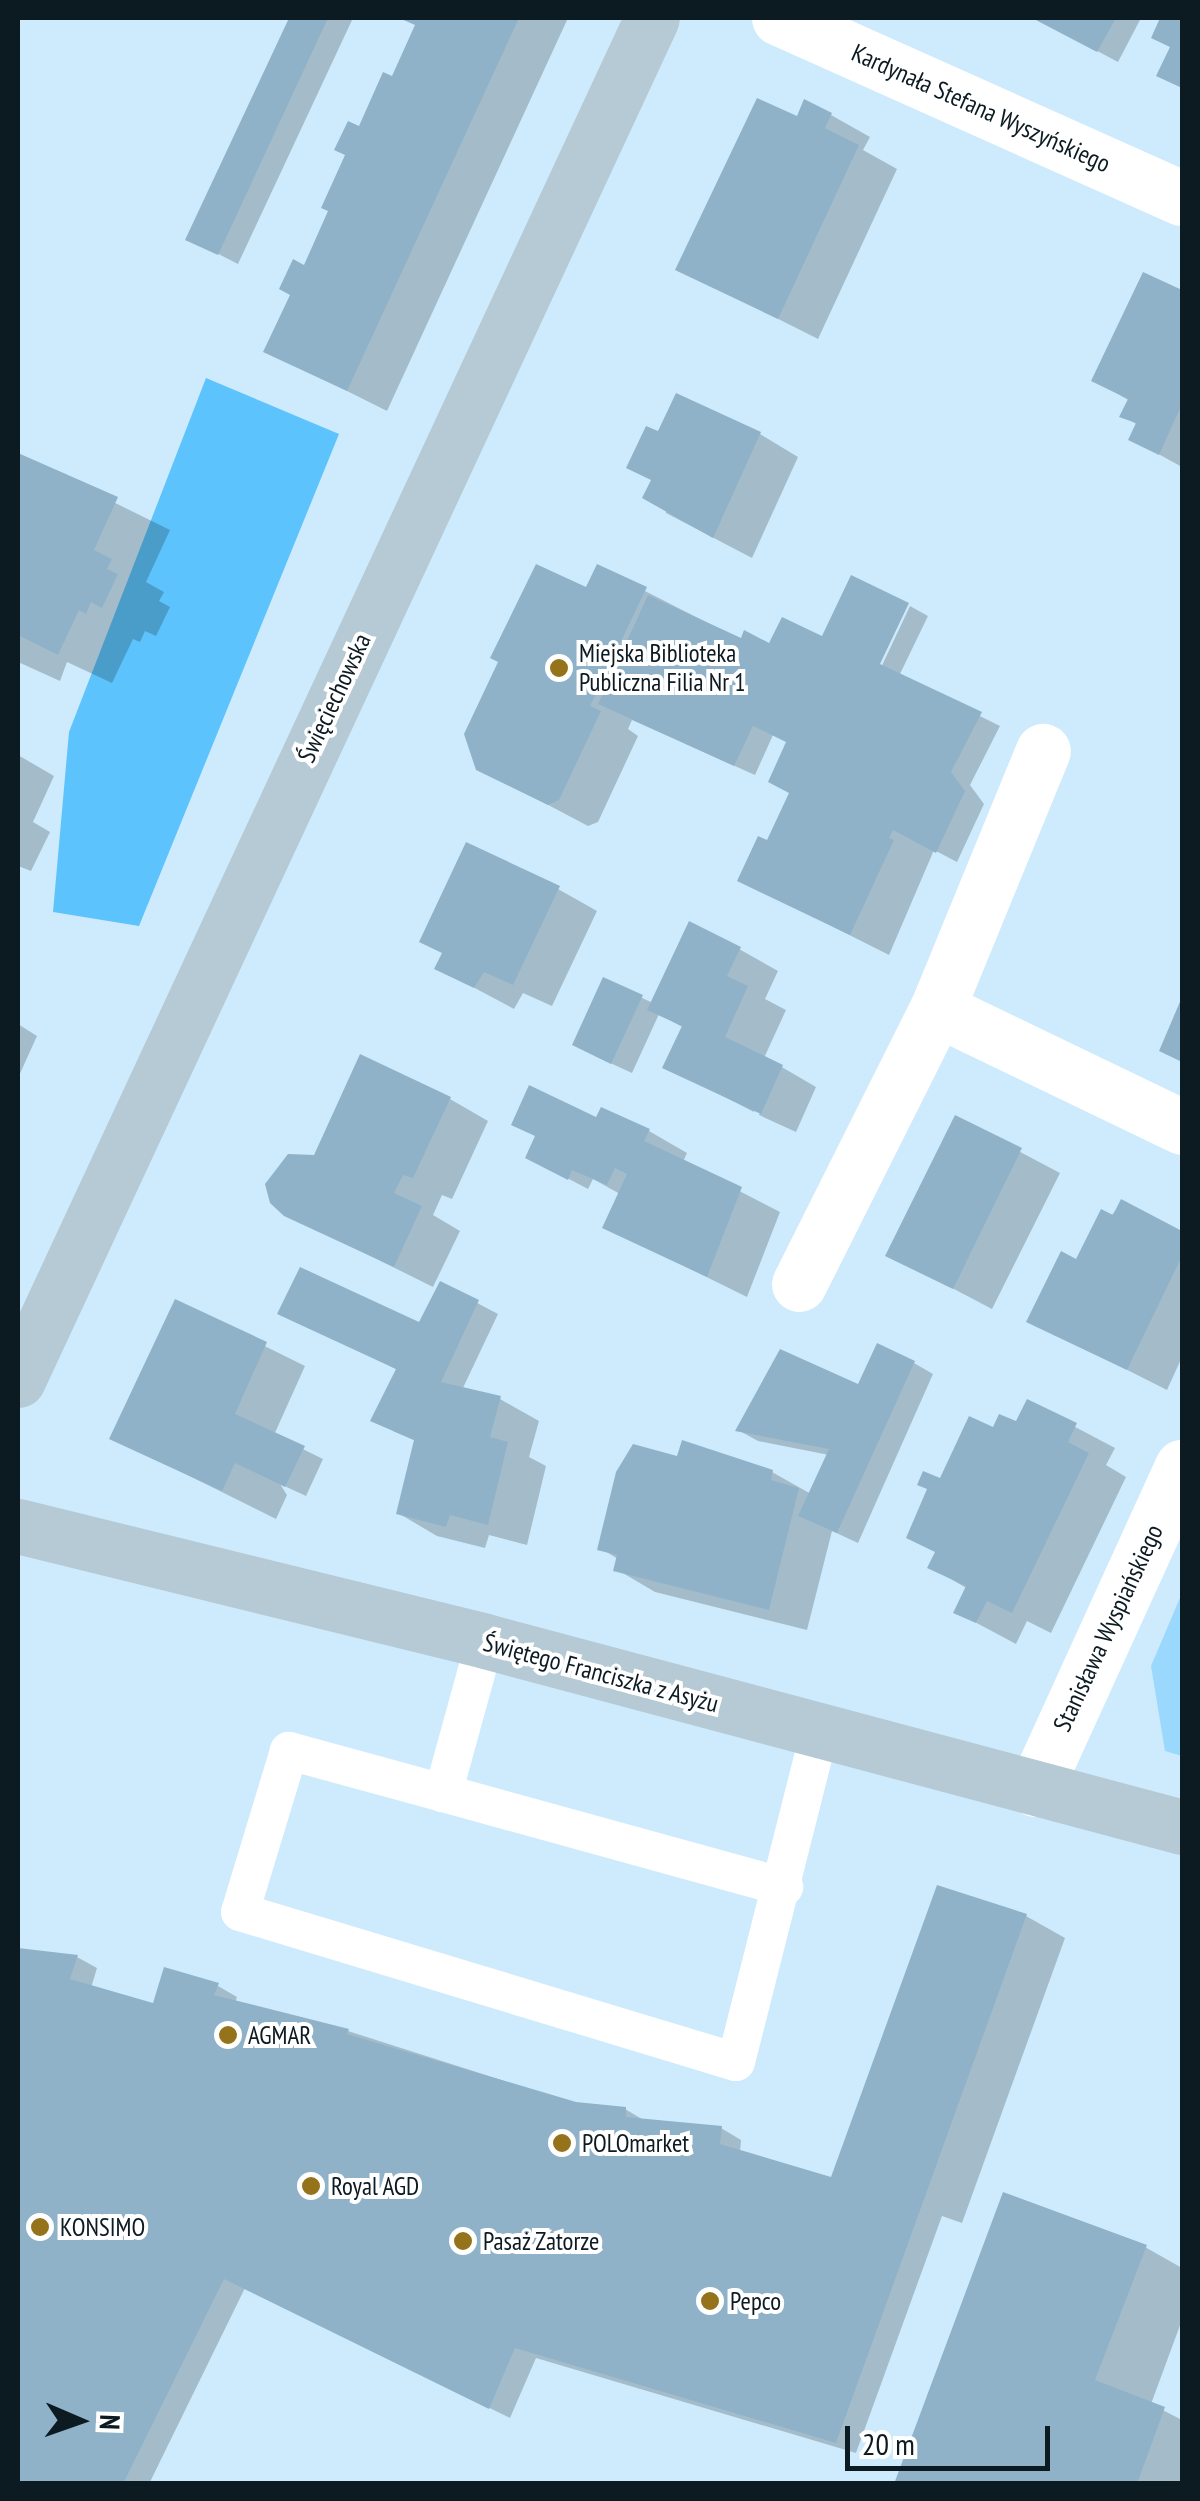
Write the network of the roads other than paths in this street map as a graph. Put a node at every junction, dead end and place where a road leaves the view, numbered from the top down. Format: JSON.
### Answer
{"nodes":[{"id":1,"x":652,"y":18,"type":"edge"},
{"id":2,"x":780,"y":18,"type":"edge"},
{"id":3,"x":1182,"y":198,"type":"edge"},
{"id":4,"x":1043,"y":751,"type":"dead end"},
{"id":5,"x":937,"y":1010,"type":"junction"},
{"id":6,"x":1182,"y":1127,"type":"edge"},
{"id":7,"x":799,"y":1284,"type":"dead end"},
{"id":8,"x":18,"y":1380,"type":"edge"},
{"id":9,"x":1182,"y":1467,"type":"edge"},
{"id":10,"x":18,"y":1526,"type":"edge"},
{"id":11,"x":486,"y":1642,"type":"junction"},
{"id":12,"x":819,"y":1733,"type":"junction"},
{"id":13,"x":1035,"y":1789,"type":"junction"},
{"id":14,"x":443,"y":1793,"type":"junction"},
{"id":15,"x":1182,"y":1827,"type":"edge"},
{"id":16,"x":784,"y":1887,"type":"junction"}],
"edges":[{"from":1,"to":8,"type":"street","name":"Święciechowska"},
{"from":2,"to":3,"type":"street","name":"Kardynała Stefana Wyszyńskiego"},
{"from":4,"to":5,"type":"street"},
{"from":5,"to":6,"type":"street"},
{"from":5,"to":7,"type":"street"},
{"from":9,"to":13,"type":"street","name":"Stanisława Wyspiańskiego"},
{"from":10,"to":11,"type":"street","name":"Świętego Franciszka z Asyżu"},
{"from":11,"to":12,"type":"street","name":"Świętego Franciszka z Asyżu"},
{"from":11,"to":14,"type":"lane"},
{"from":12,"to":13,"type":"street","name":"Świętego Franciszka z Asyżu"},
{"from":12,"to":16,"type":"lane"},
{"from":13,"to":15,"type":"street","name":"Świętego Franciszka z Asyżu"},
{"from":14,"to":16,"type":"lane"},
{"from":14,"to":16,"type":"lane"}]}
